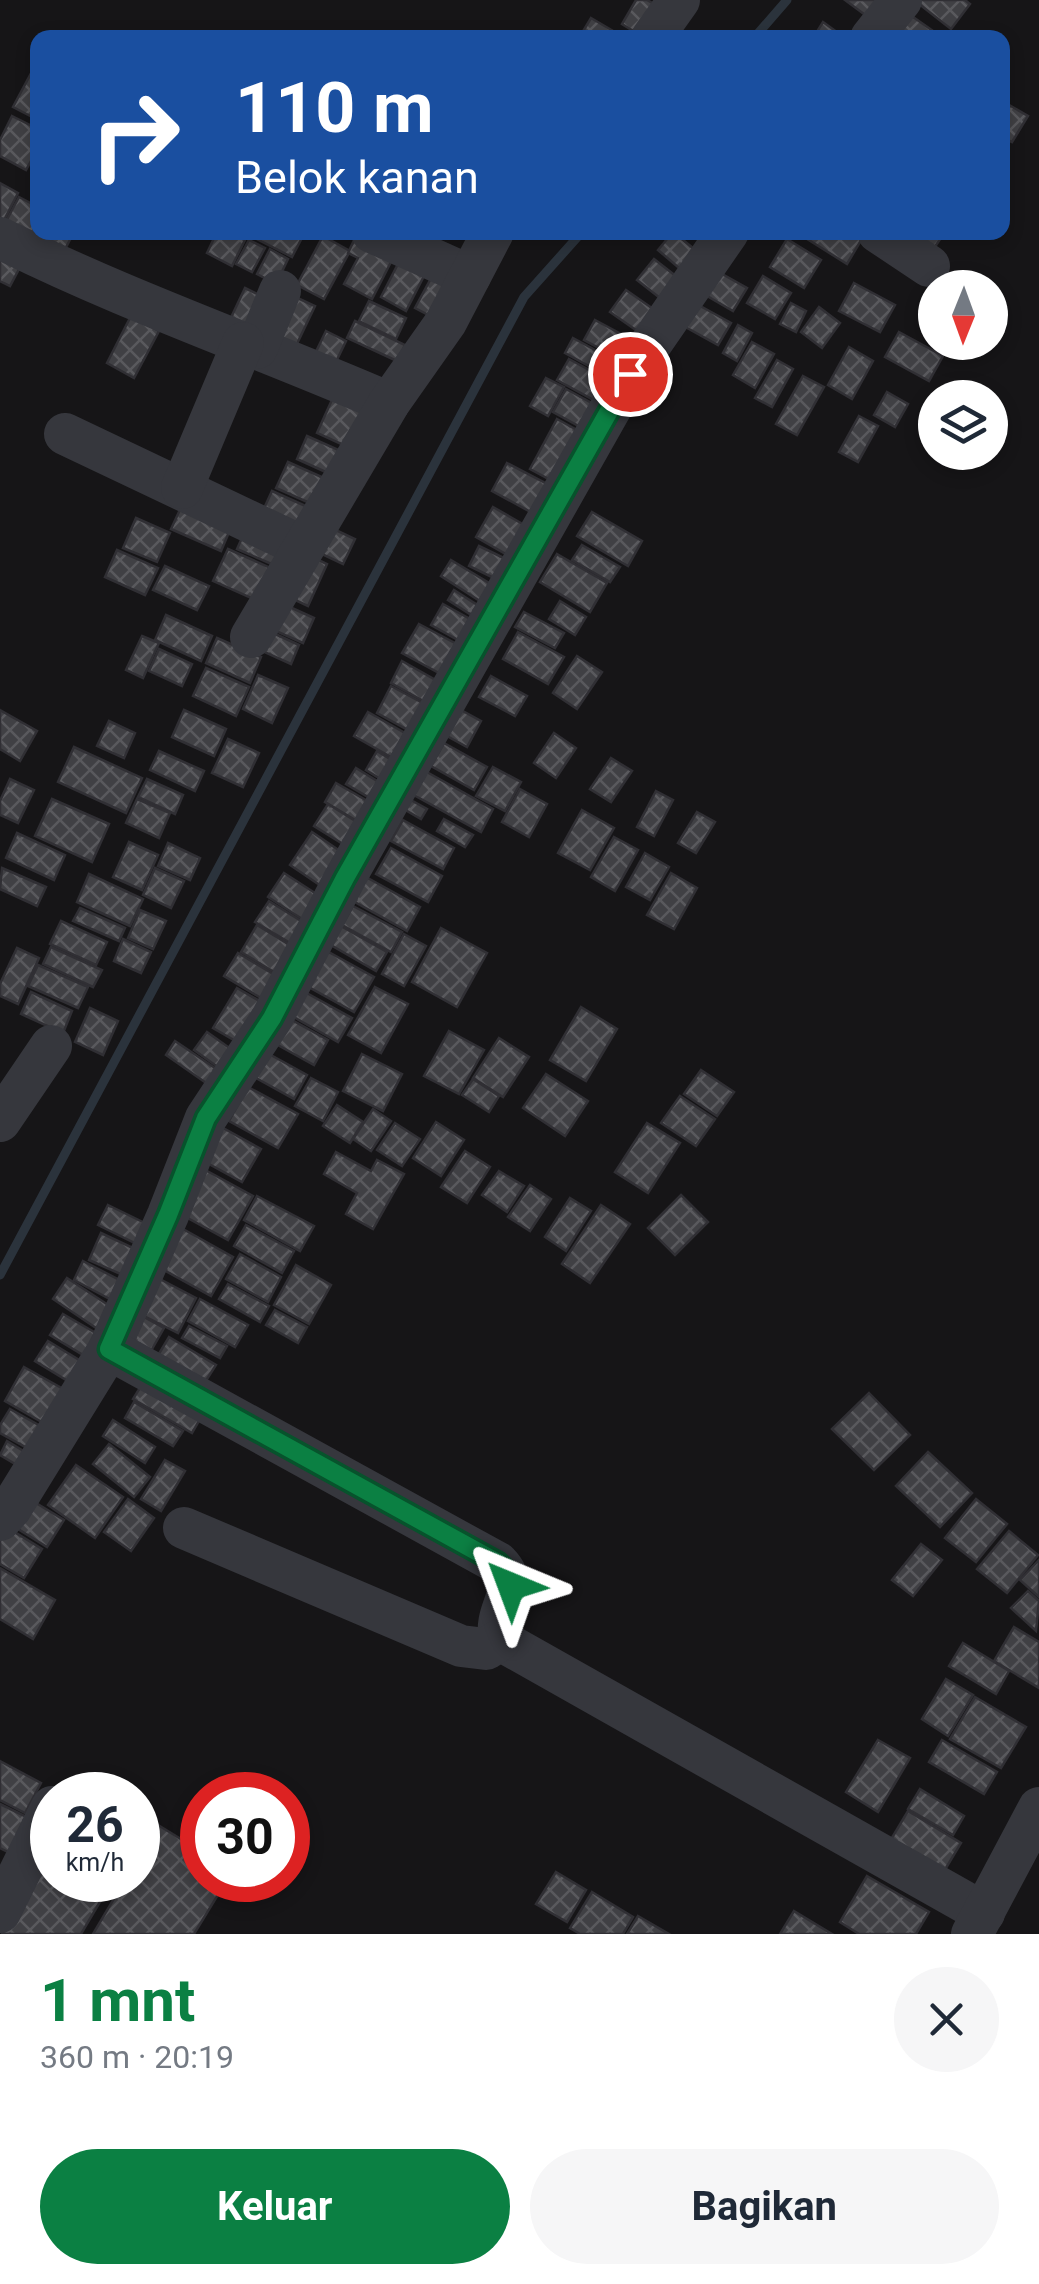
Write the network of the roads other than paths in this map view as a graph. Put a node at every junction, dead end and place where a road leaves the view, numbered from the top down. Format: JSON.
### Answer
{"nodes":[{"id":1,"x":678,"y":0,"type":"edge"},
{"id":2,"x":901,"y":0,"type":"edge"},
{"id":3,"x":657,"y":30,"type":"edge"},
{"id":4,"x":877,"y":30,"type":"edge"},
{"id":5,"x":0,"y":238,"type":"edge"},
{"id":6,"x":404,"y":240,"type":"edge"},
{"id":7,"x":722,"y":240,"type":"edge"},
{"id":8,"x":890,"y":240,"type":"edge"},
{"id":9,"x":479,"y":259,"type":"edge"},
{"id":10,"x":929,"y":266,"type":"dead end"},
{"id":11,"x":280,"y":291,"type":"dead end"},
{"id":12,"x":250,"y":346,"type":"junction"},
{"id":13,"x":389,"y":403,"type":"junction"},
{"id":14,"x":64,"y":434,"type":"dead end"},
{"id":15,"x":182,"y":488,"type":"junction"},
{"id":16,"x":303,"y":547,"type":"junction"},
{"id":17,"x":251,"y":637,"type":"dead end"},
{"id":18,"x":52,"y":1046,"type":"dead end"},
{"id":19,"x":0,"y":1121,"type":"edge"},
{"id":20,"x":109,"y":1349,"type":"junction"},
{"id":21,"x":0,"y":1520,"type":"edge"},
{"id":22,"x":184,"y":1528,"type":"dead end"},
{"id":23,"x":500,"y":1640,"type":"junction"},
{"id":24,"x":1039,"y":1808,"type":"edge"},
{"id":25,"x":30,"y":1853,"type":"edge"},
{"id":26,"x":0,"y":1912,"type":"edge"},
{"id":27,"x":978,"y":1924,"type":"edge"}],
"edges":[{"from":1,"to":3,"type":"street"},
{"from":2,"to":4,"type":"street"},
{"from":5,"to":12,"type":"street"},
{"from":6,"to":9,"type":"street"},
{"from":7,"to":20,"type":"street"},
{"from":8,"to":10,"type":"street"},
{"from":9,"to":13,"type":"street"},
{"from":11,"to":12,"type":"street"},
{"from":12,"to":13,"type":"street"},
{"from":12,"to":15,"type":"street"},
{"from":13,"to":16,"type":"street"},
{"from":14,"to":15,"type":"street"},
{"from":15,"to":16,"type":"street"},
{"from":16,"to":17,"type":"street"},
{"from":18,"to":19,"type":"street"},
{"from":20,"to":21,"type":"street"},
{"from":20,"to":23,"type":"street"},
{"from":22,"to":23,"type":"street"},
{"from":23,"to":27,"type":"street"},
{"from":24,"to":27,"type":"street"},
{"from":25,"to":26,"type":"street"}]}
